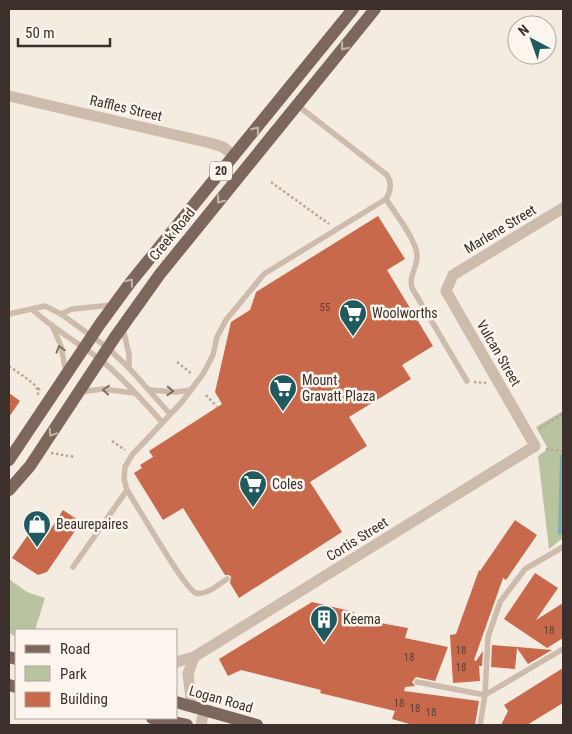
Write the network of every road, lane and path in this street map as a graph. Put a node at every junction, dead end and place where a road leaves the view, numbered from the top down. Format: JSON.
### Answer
{"nodes":[{"id":1,"x":353,"y":9,"type":"edge"},
{"id":2,"x":375,"y":9,"type":"edge"},
{"id":3,"x":9,"y":96,"type":"edge"},
{"id":4,"x":297,"y":105,"type":"junction"},
{"id":5,"x":234,"y":156,"type":"junction"},
{"id":6,"x":271,"y":182,"type":"dead end"},
{"id":7,"x":386,"y":199,"type":"junction"},
{"id":8,"x":563,"y":208,"type":"edge"},
{"id":9,"x":336,"y":229,"type":"junction"},
{"id":10,"x":453,"y":275,"type":"joint"},
{"id":11,"x":114,"y":305,"type":"junction"},
{"id":12,"x":33,"y":310,"type":"junction"},
{"id":13,"x":9,"y":314,"type":"edge"},
{"id":14,"x":61,"y":314,"type":"junction"},
{"id":15,"x":52,"y":325,"type":"junction"},
{"id":16,"x":122,"y":327,"type":"junction"},
{"id":17,"x":91,"y":336,"type":"junction"},
{"id":18,"x":84,"y":348,"type":"junction"},
{"id":19,"x":108,"y":348,"type":"junction"},
{"id":20,"x":100,"y":360,"type":"junction"},
{"id":21,"x":177,"y":362,"type":"dead end"},
{"id":22,"x":9,"y":366,"type":"edge"},
{"id":23,"x":130,"y":368,"type":"junction"},
{"id":24,"x":66,"y":374,"type":"junction"},
{"id":25,"x":193,"y":375,"type":"dead end"},
{"id":26,"x":467,"y":381,"type":"joint"},
{"id":27,"x":499,"y":384,"type":"junction"},
{"id":28,"x":38,"y":390,"type":"dead end"},
{"id":29,"x":150,"y":390,"type":"junction"},
{"id":30,"x":191,"y":390,"type":"junction"},
{"id":31,"x":78,"y":392,"type":"junction"},
{"id":32,"x":134,"y":393,"type":"junction"},
{"id":33,"x":206,"y":395,"type":"dead end"},
{"id":34,"x":217,"y":407,"type":"dead end"},
{"id":35,"x":170,"y":414,"type":"junction"},
{"id":36,"x":563,"y":414,"type":"edge"},
{"id":37,"x":162,"y":422,"type":"junction"},
{"id":38,"x":528,"y":435,"type":"junction"},
{"id":39,"x":112,"y":442,"type":"dead end"},
{"id":40,"x":535,"y":446,"type":"junction"},
{"id":41,"x":563,"y":451,"type":"edge"},
{"id":42,"x":39,"y":452,"type":"junction"},
{"id":43,"x":132,"y":455,"type":"junction"},
{"id":44,"x":75,"y":457,"type":"dead end"},
{"id":45,"x":9,"y":460,"type":"edge"},
{"id":46,"x":9,"y":490,"type":"edge"},
{"id":47,"x":127,"y":490,"type":"junction"},
{"id":48,"x":563,"y":547,"type":"edge"},
{"id":49,"x":72,"y":567,"type":"dead end"},
{"id":50,"x":227,"y":579,"type":"dead end"},
{"id":51,"x":563,"y":649,"type":"edge"},
{"id":52,"x":194,"y":657,"type":"junction"},
{"id":53,"x":178,"y":661,"type":"edge"},
{"id":54,"x":417,"y":682,"type":"dead end"},
{"id":55,"x":485,"y":695,"type":"junction"},
{"id":56,"x":178,"y":703,"type":"edge"},
{"id":57,"x":198,"y":708,"type":"junction"},
{"id":58,"x":157,"y":719,"type":"edge"},
{"id":59,"x":187,"y":725,"type":"edge"},
{"id":60,"x":201,"y":725,"type":"edge"},
{"id":61,"x":257,"y":725,"type":"edge"},
{"id":62,"x":480,"y":725,"type":"edge"}],
"edges":[{"from":5,"to":1,"type":"main road","name":"Creek Road","number":"20","one_way":true},
{"from":2,"to":4,"type":"main road","name":"Creek Road","number":"20","one_way":true},
{"from":3,"to":5,"type":"street","name":"Raffles Street"},
{"from":4,"to":7,"type":"lane"},
{"from":4,"to":16,"type":"main road","name":"Creek Road","number":"20","one_way":true},
{"from":11,"to":5,"type":"main road","name":"Creek Road","number":"20","one_way":true},
{"from":6,"to":9,"type":"path"},
{"from":7,"to":9,"type":"lane"},
{"from":7,"to":26,"type":"lane"},
{"from":8,"to":10,"type":"street","name":"Marlene Street"},
{"from":9,"to":30,"type":"lane"},
{"from":10,"to":27,"type":"street","name":"Vulcan Street"},
{"from":11,"to":14,"type":"lane"},
{"from":11,"to":17,"type":"main road","name":"Creek Road","number":"20"},
{"from":12,"to":13,"type":"lane"},
{"from":12,"to":14,"type":"lane"},
{"from":12,"to":15,"type":"lane"},
{"from":14,"to":17,"type":"lane"},
{"from":15,"to":18,"type":"lane"},
{"from":24,"to":15,"type":"lane","one_way":true},
{"from":16,"to":19,"type":"main road","name":"Creek Road","number":"20"},
{"from":16,"to":23,"type":"lane"},
{"from":17,"to":18,"type":"main road","name":"Creek Road","number":"20"},
{"from":17,"to":19,"type":"lane"},
{"from":18,"to":20,"type":"lane"},
{"from":18,"to":24,"type":"main road","name":"Creek Road","number":"20"},
{"from":19,"to":20,"type":"main road","name":"Creek Road","number":"20"},
{"from":19,"to":23,"type":"lane"},
{"from":20,"to":31,"type":"main road","name":"Creek Road","number":"20"},
{"from":20,"to":32,"type":"lane"},
{"from":21,"to":25,"type":"path"},
{"from":22,"to":28,"type":"path"},
{"from":23,"to":29,"type":"lane"},
{"from":24,"to":45,"type":"main road","name":"Creek Road","number":"20"},
{"from":26,"to":27,"type":"path"},
{"from":27,"to":38,"type":"street","name":"Vulcan Street"},
{"from":29,"to":30,"type":"lane","one_way":true},
{"from":29,"to":35,"type":"lane"},
{"from":30,"to":35,"type":"lane"},
{"from":32,"to":31,"type":"lane","one_way":true},
{"from":31,"to":42,"type":"main road","name":"Creek Road","number":"20","one_way":true},
{"from":32,"to":37,"type":"lane"},
{"from":33,"to":34,"type":"path"},
{"from":35,"to":37,"type":"lane"},
{"from":36,"to":38,"type":"path"},
{"from":37,"to":43,"type":"lane"},
{"from":38,"to":40,"type":"street","name":"Vulcan Street"},
{"from":39,"to":43,"type":"path"},
{"from":40,"to":41,"type":"path"},
{"from":40,"to":52,"type":"street","name":"Cortis Street"},
{"from":42,"to":44,"type":"path"},
{"from":42,"to":46,"type":"main road","name":"Creek Road","number":"20"},
{"from":43,"to":47,"type":"lane"},
{"from":47,"to":49,"type":"lane"},
{"from":47,"to":50,"type":"lane"},
{"from":48,"to":55,"type":"lane"},
{"from":51,"to":55,"type":"lane"},
{"from":52,"to":53,"type":"street","name":"Cortis Street"},
{"from":52,"to":57,"type":"street"},
{"from":54,"to":55,"type":"lane"},
{"from":55,"to":62,"type":"lane"},
{"from":56,"to":57,"type":"main road","name":"Logan Road"},
{"from":57,"to":60,"type":"street"},
{"from":57,"to":61,"type":"main road","name":"Logan Road"},
{"from":58,"to":59,"type":"main road"}]}
